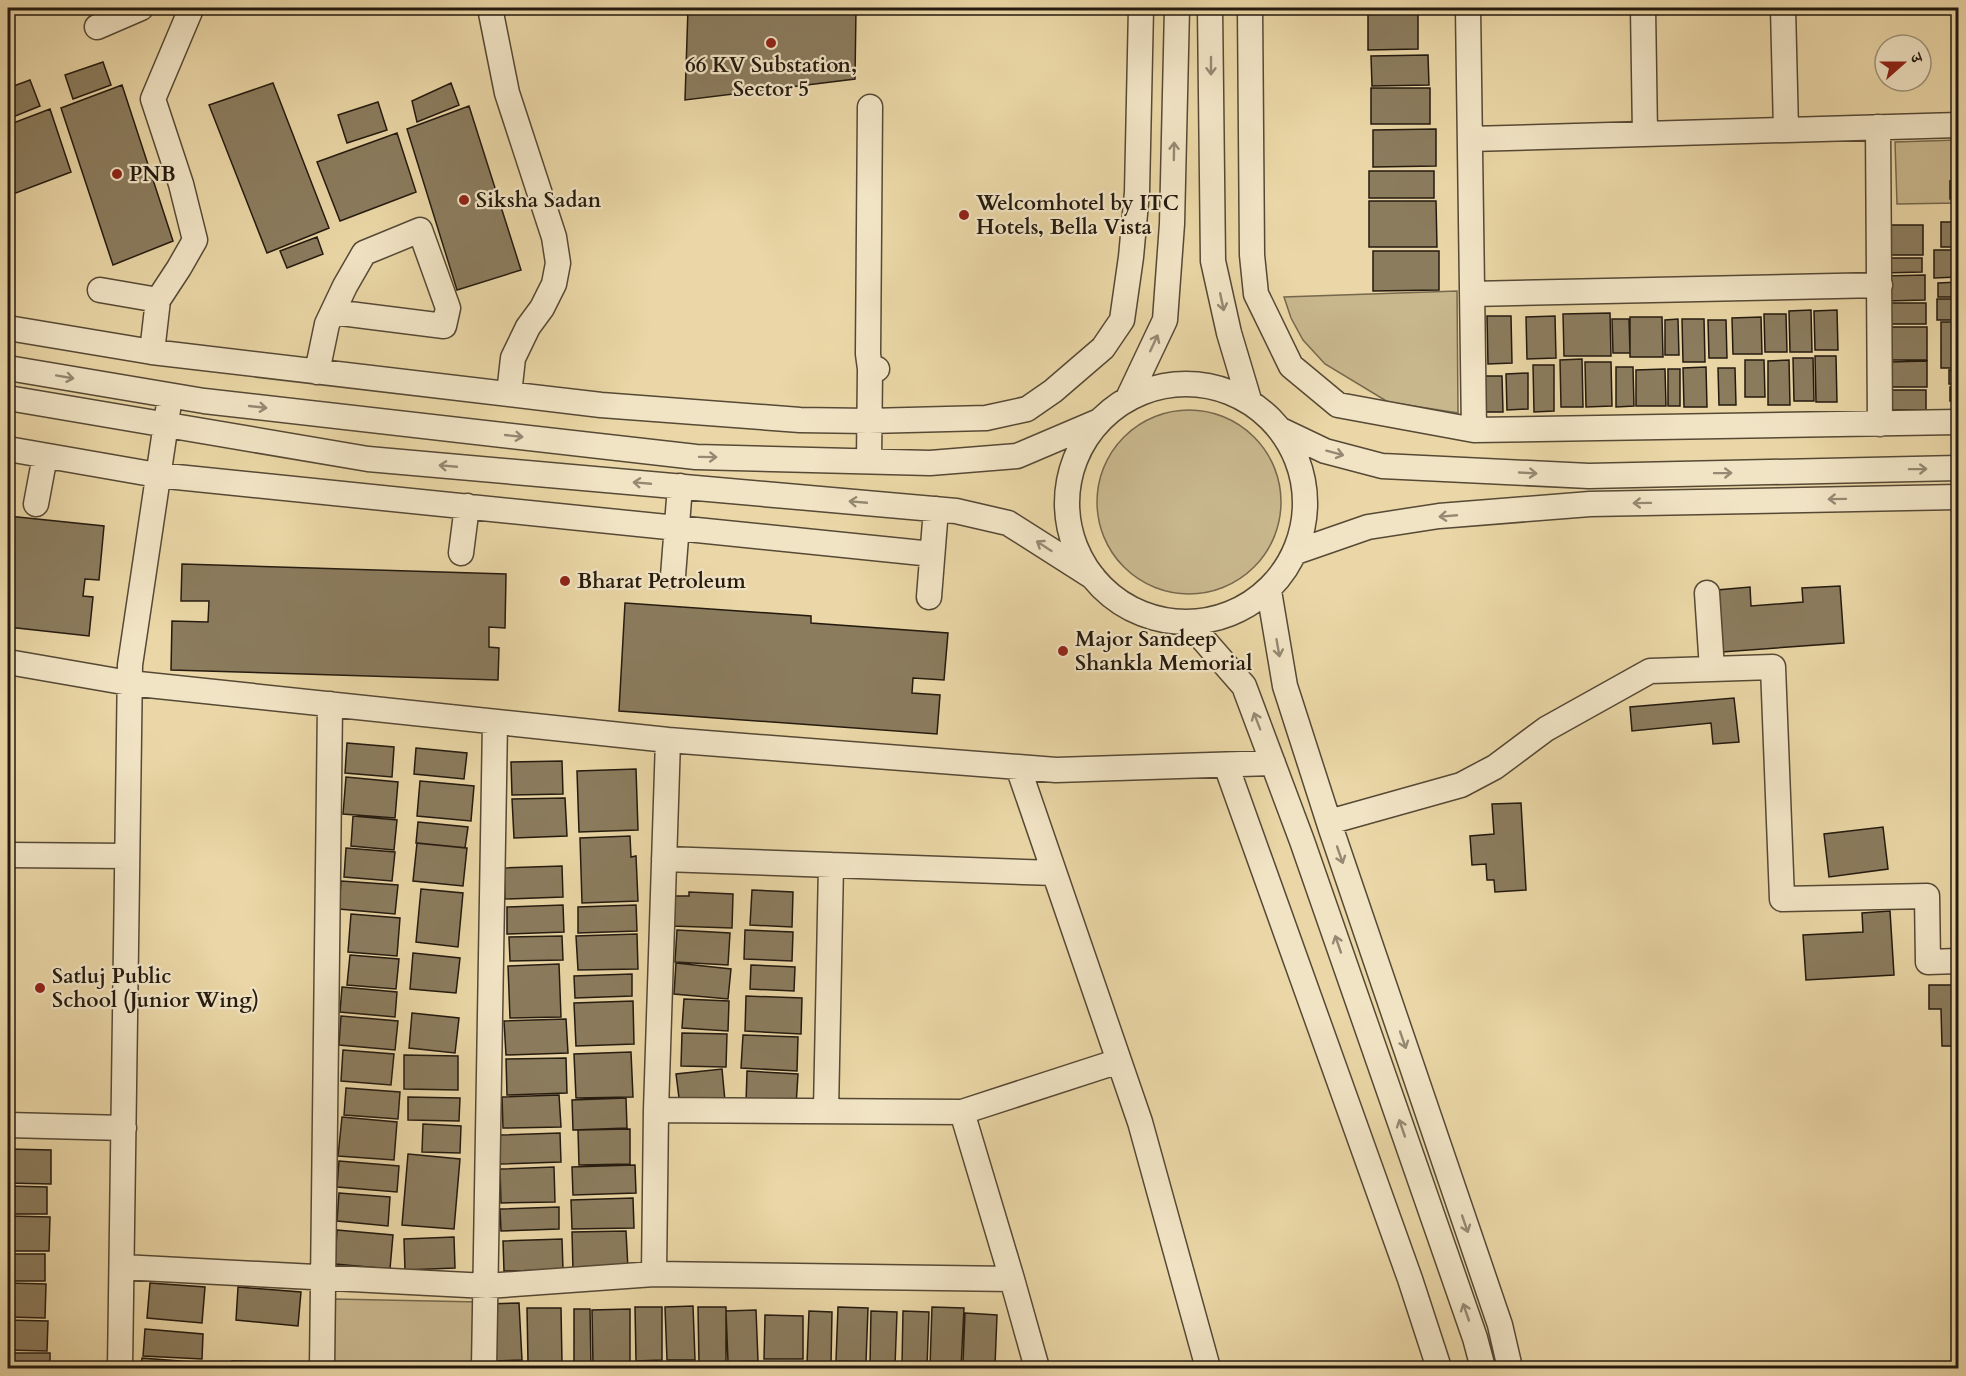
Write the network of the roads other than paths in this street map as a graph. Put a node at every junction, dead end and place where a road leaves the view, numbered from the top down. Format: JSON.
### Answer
{"nodes":[{"id":1,"x":141,"y":8,"type":"edge"},
{"id":2,"x":189,"y":8,"type":"edge"},
{"id":3,"x":490,"y":8,"type":"edge"},
{"id":4,"x":1141,"y":8,"type":"edge"},
{"id":5,"x":1177,"y":8,"type":"edge"},
{"id":6,"x":1210,"y":8,"type":"edge"},
{"id":7,"x":1250,"y":8,"type":"edge"},
{"id":8,"x":1468,"y":8,"type":"edge"},
{"id":9,"x":1643,"y":8,"type":"edge"},
{"id":10,"x":1783,"y":8,"type":"edge"},
{"id":11,"x":97,"y":27,"type":"dead end"},
{"id":12,"x":1140,"y":52,"type":"junction"},
{"id":13,"x":1176,"y":54,"type":"junction"},
{"id":14,"x":870,"y":107,"type":"dead end"},
{"id":15,"x":1959,"y":125,"type":"edge"},
{"id":16,"x":1878,"y":127,"type":"junction"},
{"id":17,"x":1786,"y":130,"type":"junction"},
{"id":18,"x":1645,"y":134,"type":"junction"},
{"id":19,"x":1470,"y":139,"type":"junction"},
{"id":20,"x":1252,"y":255,"type":"junction"},
{"id":21,"x":1213,"y":261,"type":"junction"},
{"id":22,"x":1880,"y":285,"type":"junction"},
{"id":23,"x":100,"y":290,"type":"dead end"},
{"id":24,"x":1472,"y":294,"type":"junction"},
{"id":25,"x":158,"y":300,"type":"junction"},
{"id":26,"x":333,"y":312,"type":"junction"},
{"id":27,"x":8,"y":328,"type":"edge"},
{"id":28,"x":104,"y":345,"type":"junction"},
{"id":29,"x":152,"y":352,"type":"junction"},
{"id":30,"x":8,"y":368,"type":"edge"},
{"id":31,"x":316,"y":372,"type":"junction"},
{"id":32,"x":96,"y":383,"type":"junction"},
{"id":33,"x":509,"y":394,"type":"junction"},
{"id":34,"x":170,"y":396,"type":"junction"},
{"id":35,"x":1129,"y":396,"type":"junction"},
{"id":36,"x":8,"y":398,"type":"edge"},
{"id":37,"x":1249,"y":400,"type":"junction"},
{"id":38,"x":869,"y":421,"type":"junction"},
{"id":39,"x":1096,"y":422,"type":"junction"},
{"id":40,"x":1959,"y":422,"type":"edge"},
{"id":41,"x":1881,"y":423,"type":"junction"},
{"id":42,"x":165,"y":425,"type":"junction"},
{"id":43,"x":1281,"y":430,"type":"junction"},
{"id":44,"x":1474,"y":430,"type":"junction"},
{"id":45,"x":8,"y":449,"type":"edge"},
{"id":46,"x":45,"y":456,"type":"junction"},
{"id":47,"x":869,"y":461,"type":"junction"},
{"id":48,"x":1959,"y":468,"type":"edge"},
{"id":49,"x":157,"y":475,"type":"junction"},
{"id":50,"x":680,"y":486,"type":"junction"},
{"id":51,"x":1959,"y":497,"type":"edge"},
{"id":52,"x":36,"y":504,"type":"dead end"},
{"id":53,"x":467,"y":506,"type":"junction"},
{"id":54,"x":936,"y":509,"type":"junction"},
{"id":55,"x":677,"y":527,"type":"junction"},
{"id":56,"x":1296,"y":552,"type":"junction"},
{"id":57,"x":461,"y":553,"type":"dead end"},
{"id":58,"x":932,"y":554,"type":"junction"},
{"id":59,"x":673,"y":576,"type":"dead end"},
{"id":60,"x":1094,"y":577,"type":"junction"},
{"id":61,"x":1269,"y":591,"type":"junction"},
{"id":62,"x":1707,"y":592,"type":"dead end"},
{"id":63,"x":929,"y":597,"type":"dead end"},
{"id":64,"x":1189,"y":623,"type":"junction"},
{"id":65,"x":8,"y":662,"type":"edge"},
{"id":66,"x":1712,"y":669,"type":"junction"},
{"id":67,"x":129,"y":682,"type":"junction"},
{"id":68,"x":330,"y":704,"type":"junction"},
{"id":69,"x":495,"y":722,"type":"junction"},
{"id":70,"x":668,"y":740,"type":"junction"},
{"id":71,"x":1273,"y":763,"type":"junction"},
{"id":72,"x":1226,"y":765,"type":"junction"},
{"id":73,"x":1018,"y":767,"type":"junction"},
{"id":74,"x":1329,"y":822,"type":"junction"},
{"id":75,"x":8,"y":855,"type":"edge"},
{"id":76,"x":127,"y":856,"type":"junction"},
{"id":77,"x":664,"y":859,"type":"junction"},
{"id":78,"x":831,"y":865,"type":"junction"},
{"id":79,"x":1054,"y":873,"type":"junction"},
{"id":80,"x":1959,"y":961,"type":"edge"},
{"id":81,"x":1119,"y":1060,"type":"junction"},
{"id":82,"x":656,"y":1110,"type":"junction"},
{"id":83,"x":826,"y":1111,"type":"junction"},
{"id":84,"x":962,"y":1112,"type":"junction"},
{"id":85,"x":8,"y":1125,"type":"edge"},
{"id":86,"x":123,"y":1128,"type":"junction"},
{"id":87,"x":122,"y":1267,"type":"junction"},
{"id":88,"x":654,"y":1274,"type":"junction"},
{"id":89,"x":324,"y":1278,"type":"junction"},
{"id":90,"x":1012,"y":1279,"type":"junction"},
{"id":91,"x":487,"y":1286,"type":"junction"},
{"id":92,"x":120,"y":1368,"type":"edge"},
{"id":93,"x":322,"y":1368,"type":"edge"},
{"id":94,"x":484,"y":1368,"type":"edge"},
{"id":95,"x":1037,"y":1368,"type":"edge"},
{"id":96,"x":1208,"y":1368,"type":"edge"},
{"id":97,"x":1439,"y":1368,"type":"edge"},
{"id":98,"x":1483,"y":1368,"type":"edge"},
{"id":99,"x":1510,"y":1368,"type":"edge"}],
"edges":[{"from":1,"to":11,"type":"street"},
{"from":2,"to":25,"type":"street"},
{"from":3,"to":33,"type":"street"},
{"from":4,"to":12,"type":"street"},
{"from":5,"to":13,"type":"street"},
{"from":6,"to":21,"type":"street","one_way":true},
{"from":7,"to":20,"type":"street"},
{"from":8,"to":19,"type":"street"},
{"from":9,"to":18,"type":"street"},
{"from":10,"to":17,"type":"street"},
{"from":12,"to":13,"type":"street"},
{"from":12,"to":38,"type":"street"},
{"from":35,"to":13,"type":"street","one_way":true},
{"from":14,"to":38,"type":"street"},
{"from":15,"to":16,"type":"street"},
{"from":16,"to":17,"type":"street"},
{"from":16,"to":22,"type":"street"},
{"from":17,"to":18,"type":"street"},
{"from":18,"to":19,"type":"street"},
{"from":19,"to":24,"type":"street"},
{"from":20,"to":21,"type":"street"},
{"from":20,"to":44,"type":"street"},
{"from":21,"to":37,"type":"street","one_way":true},
{"from":22,"to":24,"type":"street"},
{"from":22,"to":41,"type":"street"},
{"from":23,"to":25,"type":"street"},
{"from":24,"to":44,"type":"street"},
{"from":25,"to":29,"type":"street"},
{"from":26,"to":26,"type":"street"},
{"from":26,"to":31,"type":"street"},
{"from":27,"to":28,"type":"street"},
{"from":28,"to":29,"type":"street"},
{"from":28,"to":32,"type":"street"},
{"from":29,"to":31,"type":"street"},
{"from":30,"to":32,"type":"street","one_way":true},
{"from":31,"to":33,"type":"street"},
{"from":32,"to":34,"type":"street"},
{"from":33,"to":38,"type":"street"},
{"from":34,"to":42,"type":"street"},
{"from":34,"to":47,"type":"street","one_way":true},
{"from":35,"to":37,"type":"street"},
{"from":35,"to":39,"type":"street"},
{"from":36,"to":42,"type":"street"},
{"from":37,"to":43,"type":"street"},
{"from":38,"to":47,"type":"street"},
{"from":39,"to":47,"type":"street"},
{"from":39,"to":60,"type":"street"},
{"from":40,"to":41,"type":"street"},
{"from":41,"to":44,"type":"street"},
{"from":42,"to":49,"type":"street"},
{"from":50,"to":42,"type":"street","one_way":true},
{"from":43,"to":48,"type":"street","one_way":true},
{"from":43,"to":56,"type":"street"},
{"from":45,"to":46,"type":"street"},
{"from":46,"to":49,"type":"street"},
{"from":46,"to":52,"type":"street"},
{"from":49,"to":53,"type":"street"},
{"from":49,"to":67,"type":"street"},
{"from":54,"to":50,"type":"street","one_way":true},
{"from":50,"to":55,"type":"street"},
{"from":51,"to":56,"type":"street","one_way":true},
{"from":53,"to":55,"type":"street"},
{"from":53,"to":57,"type":"street"},
{"from":54,"to":58,"type":"street"},
{"from":60,"to":54,"type":"street","one_way":true},
{"from":55,"to":58,"type":"street"},
{"from":55,"to":59,"type":"street"},
{"from":56,"to":61,"type":"street"},
{"from":58,"to":63,"type":"street"},
{"from":60,"to":64,"type":"street"},
{"from":61,"to":64,"type":"street"},
{"from":61,"to":74,"type":"street","one_way":true},
{"from":62,"to":66,"type":"street"},
{"from":71,"to":64,"type":"street","one_way":true},
{"from":65,"to":67,"type":"street"},
{"from":66,"to":74,"type":"street"},
{"from":66,"to":80,"type":"street"},
{"from":67,"to":68,"type":"street"},
{"from":67,"to":76,"type":"street"},
{"from":68,"to":69,"type":"street"},
{"from":68,"to":89,"type":"street"},
{"from":69,"to":70,"type":"street"},
{"from":69,"to":91,"type":"street"},
{"from":70,"to":73,"type":"street"},
{"from":70,"to":77,"type":"street"},
{"from":71,"to":72,"type":"street"},
{"from":98,"to":71,"type":"street","one_way":true},
{"from":72,"to":73,"type":"street"},
{"from":72,"to":97,"type":"street"},
{"from":73,"to":79,"type":"street"},
{"from":74,"to":99,"type":"street","one_way":true},
{"from":75,"to":76,"type":"street"},
{"from":76,"to":86,"type":"street"},
{"from":77,"to":78,"type":"street"},
{"from":77,"to":82,"type":"street"},
{"from":78,"to":79,"type":"street"},
{"from":78,"to":83,"type":"street"},
{"from":79,"to":81,"type":"street"},
{"from":81,"to":84,"type":"street"},
{"from":81,"to":96,"type":"street"},
{"from":82,"to":83,"type":"street"},
{"from":82,"to":88,"type":"street"},
{"from":83,"to":84,"type":"street"},
{"from":84,"to":90,"type":"street"},
{"from":85,"to":86,"type":"street"},
{"from":86,"to":87,"type":"street"},
{"from":87,"to":89,"type":"street"},
{"from":87,"to":92,"type":"street"},
{"from":88,"to":90,"type":"street"},
{"from":88,"to":91,"type":"street"},
{"from":89,"to":91,"type":"street"},
{"from":89,"to":93,"type":"street"},
{"from":90,"to":95,"type":"street"},
{"from":91,"to":94,"type":"street"}]}
